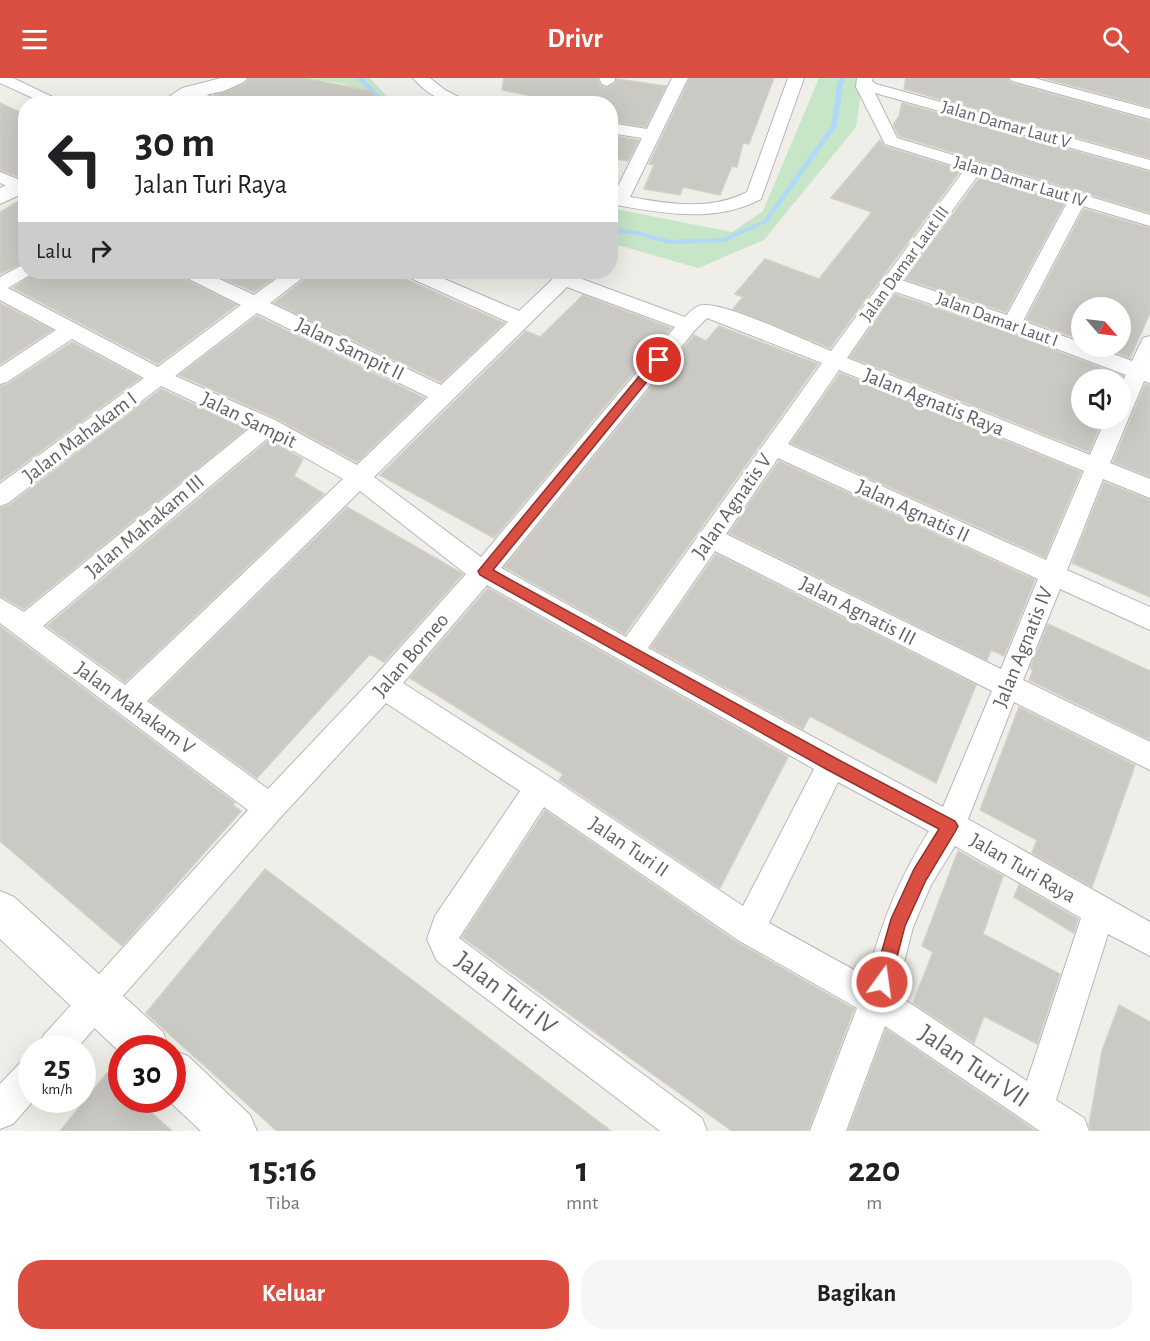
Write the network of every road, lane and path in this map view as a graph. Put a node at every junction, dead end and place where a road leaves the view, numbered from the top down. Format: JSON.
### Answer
{"nodes":[{"id":1,"x":0,"y":78,"type":"edge"},
{"id":2,"x":237,"y":78,"type":"edge"},
{"id":3,"x":680,"y":78,"type":"edge"},
{"id":4,"x":796,"y":78,"type":"edge"},
{"id":5,"x":1017,"y":78,"type":"edge"},
{"id":6,"x":423,"y":79,"type":"edge"},
{"id":7,"x":864,"y":80,"type":"edge"},
{"id":8,"x":0,"y":91,"type":"edge"},
{"id":9,"x":189,"y":92,"type":"junction"},
{"id":10,"x":42,"y":96,"type":"edge"},
{"id":11,"x":182,"y":96,"type":"edge"},
{"id":12,"x":198,"y":96,"type":"edge"},
{"id":13,"x":425,"y":96,"type":"edge"},
{"id":14,"x":446,"y":96,"type":"edge"},
{"id":15,"x":18,"y":99,"type":"edge"},
{"id":16,"x":1150,"y":114,"type":"edge"},
{"id":17,"x":618,"y":129,"type":"edge"},
{"id":18,"x":652,"y":135,"type":"junction"},
{"id":19,"x":1150,"y":165,"type":"edge"},
{"id":20,"x":975,"y":168,"type":"junction"},
{"id":21,"x":618,"y":194,"type":"edge"},
{"id":22,"x":618,"y":199,"type":"edge"},
{"id":23,"x":1077,"y":200,"type":"junction"},
{"id":24,"x":1150,"y":221,"type":"edge"},
{"id":25,"x":18,"y":274,"type":"edge"},
{"id":26,"x":205,"y":279,"type":"edge"},
{"id":27,"x":289,"y":279,"type":"edge"},
{"id":28,"x":429,"y":279,"type":"edge"},
{"id":29,"x":890,"y":283,"type":"junction"},
{"id":30,"x":0,"y":285,"type":"edge"},
{"id":31,"x":0,"y":292,"type":"edge"},
{"id":32,"x":256,"y":303,"type":"junction"},
{"id":33,"x":718,"y":313,"type":"joint"},
{"id":34,"x":522,"y":320,"type":"junction"},
{"id":35,"x":688,"y":324,"type":"junction"},
{"id":36,"x":1012,"y":324,"type":"junction"},
{"id":37,"x":71,"y":330,"type":"junction"},
{"id":38,"x":1150,"y":343,"type":"edge"},
{"id":39,"x":836,"y":362,"type":"junction"},
{"id":40,"x":1144,"y":374,"type":"edge"},
{"id":41,"x":0,"y":376,"type":"edge"},
{"id":42,"x":160,"y":378,"type":"junction"},
{"id":43,"x":1131,"y":394,"type":"edge"},
{"id":44,"x":444,"y":396,"type":"junction"},
{"id":45,"x":267,"y":426,"type":"junction"},
{"id":46,"x":1112,"y":429,"type":"edge"},
{"id":47,"x":774,"y":447,"type":"junction"},
{"id":48,"x":1096,"y":468,"type":"junction"},
{"id":49,"x":360,"y":478,"type":"junction"},
{"id":50,"x":1150,"y":489,"type":"edge"},
{"id":51,"x":0,"y":497,"type":"edge"},
{"id":52,"x":709,"y":537,"type":"junction"},
{"id":53,"x":484,"y":571,"type":"junction"},
{"id":54,"x":1052,"y":576,"type":"junction"},
{"id":55,"x":0,"y":609,"type":"edge"},
{"id":56,"x":1150,"y":619,"type":"edge"},
{"id":57,"x":24,"y":627,"type":"junction"},
{"id":58,"x":631,"y":651,"type":"junction"},
{"id":59,"x":384,"y":686,"type":"junction"},
{"id":60,"x":1008,"y":686,"type":"junction"},
{"id":61,"x":127,"y":702,"type":"junction"},
{"id":62,"x":1150,"y":756,"type":"edge"},
{"id":63,"x":832,"y":764,"type":"junction"},
{"id":64,"x":540,"y":787,"type":"junction"},
{"id":65,"x":270,"y":808,"type":"junction"},
{"id":66,"x":950,"y":826,"type":"junction"},
{"id":67,"x":0,"y":910,"type":"edge"},
{"id":68,"x":1099,"y":911,"type":"junction"},
{"id":69,"x":748,"y":929,"type":"junction"},
{"id":70,"x":1150,"y":940,"type":"edge"},
{"id":71,"x":97,"y":1000,"type":"junction"},
{"id":72,"x":877,"y":1001,"type":"junction"},
{"id":73,"x":66,"y":1035,"type":"edge"},
{"id":74,"x":133,"y":1035,"type":"edge"},
{"id":75,"x":186,"y":1085,"type":"edge"},
{"id":76,"x":18,"y":1091,"type":"edge"},
{"id":77,"x":1036,"y":1108,"type":"junction"},
{"id":78,"x":0,"y":1111,"type":"edge"},
{"id":79,"x":234,"y":1131,"type":"edge"},
{"id":80,"x":689,"y":1131,"type":"edge"},
{"id":81,"x":828,"y":1131,"type":"edge"},
{"id":82,"x":1071,"y":1131,"type":"edge"}],
"edges":[{"from":1,"to":10,"type":"street"},
{"from":2,"to":9,"type":"street"},
{"from":3,"to":18,"type":"street"},
{"from":4,"to":22,"type":"street"},
{"from":5,"to":16,"type":"street"},
{"from":6,"to":13,"type":"street"},
{"from":6,"to":14,"type":"street"},
{"from":7,"to":19,"type":"street","name":"Jalan Damar Laut V"},
{"from":7,"to":20,"type":"street","name":"Jalan Damar Laut IV"},
{"from":8,"to":15,"type":"street"},
{"from":9,"to":11,"type":"street"},
{"from":9,"to":12,"type":"street"},
{"from":17,"to":18,"type":"street"},
{"from":18,"to":21,"type":"street"},
{"from":20,"to":23,"type":"street","name":"Jalan Damar Laut IV"},
{"from":20,"to":29,"type":"street","name":"Jalan Damar Laut III"},
{"from":23,"to":24,"type":"street","name":"Jalan Damar Laut IV"},
{"from":23,"to":36,"type":"street"},
{"from":25,"to":30,"type":"street"},
{"from":26,"to":32,"type":"street","name":"Jalan Sampit II"},
{"from":27,"to":32,"type":"street","name":"Jalan Mahakam I"},
{"from":28,"to":34,"type":"street"},
{"from":29,"to":36,"type":"street","name":"Jalan Damar Laut I"},
{"from":29,"to":39,"type":"street","name":"Jalan Damar Laut III"},
{"from":31,"to":37,"type":"street","name":"Jalan Sampit"},
{"from":32,"to":42,"type":"street","name":"Jalan Mahakam I"},
{"from":32,"to":44,"type":"street","name":"Jalan Sampit II"},
{"from":33,"to":35,"type":"street","name":"Jalan Borneo"},
{"from":33,"to":39,"type":"street","name":"Jalan Agnatis Raya"},
{"from":34,"to":35,"type":"street"},
{"from":34,"to":44,"type":"street"},
{"from":35,"to":53,"type":"street","name":"Jalan Borneo"},
{"from":36,"to":40,"type":"street","name":"Jalan Damar Laut I"},
{"from":37,"to":41,"type":"street"},
{"from":37,"to":42,"type":"street","name":"Jalan Sampit"},
{"from":38,"to":40,"type":"street"},
{"from":39,"to":47,"type":"street","name":"Jalan Agnatis V"},
{"from":39,"to":48,"type":"street","name":"Jalan Agnatis Raya"},
{"from":40,"to":43,"type":"street"},
{"from":42,"to":45,"type":"street","name":"Jalan Sampit"},
{"from":42,"to":51,"type":"street","name":"Jalan Mahakam I"},
{"from":44,"to":49,"type":"street"},
{"from":45,"to":49,"type":"street","name":"Jalan Sampit"},
{"from":45,"to":57,"type":"street","name":"Jalan Mahakam III"},
{"from":46,"to":48,"type":"street","name":"Jalan Agnatis IV"},
{"from":47,"to":52,"type":"street","name":"Jalan Agnatis V"},
{"from":47,"to":54,"type":"street","name":"Jalan Agnatis II"},
{"from":48,"to":50,"type":"street","name":"Jalan Agnatis Raya"},
{"from":48,"to":54,"type":"street","name":"Jalan Agnatis IV"},
{"from":49,"to":53,"type":"street","name":"Jalan Sampit"},
{"from":49,"to":61,"type":"street"},
{"from":52,"to":58,"type":"street","name":"Jalan Agnatis V"},
{"from":52,"to":60,"type":"street","name":"Jalan Agnatis III"},
{"from":53,"to":58,"type":"street","name":"Jalan Turi Raya"},
{"from":53,"to":59,"type":"street","name":"Jalan Borneo"},
{"from":54,"to":56,"type":"street"},
{"from":54,"to":60,"type":"street","name":"Jalan Agnatis IV"},
{"from":55,"to":57,"type":"street","name":"Jalan Mahakam V"},
{"from":57,"to":61,"type":"street","name":"Jalan Mahakam V"},
{"from":58,"to":63,"type":"street","name":"Jalan Turi Raya"},
{"from":59,"to":64,"type":"street","name":"Jalan Turi II"},
{"from":59,"to":65,"type":"street","name":"Jalan Borneo"},
{"from":60,"to":62,"type":"street","name":"Jalan Agnatis III"},
{"from":60,"to":66,"type":"street","name":"Jalan Agnatis IV"},
{"from":61,"to":65,"type":"street","name":"Jalan Mahakam V"},
{"from":63,"to":66,"type":"street","name":"Jalan Turi Raya"},
{"from":63,"to":69,"type":"street"},
{"from":64,"to":69,"type":"street","name":"Jalan Turi II"},
{"from":64,"to":80,"type":"street","name":"Jalan Turi IV"},
{"from":65,"to":71,"type":"street","name":"Jalan Borneo"},
{"from":66,"to":68,"type":"street","name":"Jalan Turi Raya"},
{"from":66,"to":72,"type":"street","name":"Jalan Agnatis IV"},
{"from":67,"to":71,"type":"street"},
{"from":68,"to":70,"type":"street","name":"Jalan Turi Raya"},
{"from":68,"to":77,"type":"street"},
{"from":69,"to":72,"type":"street","name":"Jalan Turi II"},
{"from":71,"to":73,"type":"street","name":"Jalan Borneo"},
{"from":71,"to":74,"type":"street"},
{"from":72,"to":77,"type":"street","name":"Jalan Turi VII"},
{"from":72,"to":81,"type":"street","name":"Jalan Agnatis IV"},
{"from":75,"to":79,"type":"street"},
{"from":76,"to":78,"type":"street"},
{"from":77,"to":82,"type":"street","name":"Jalan Turi VII"}]}
